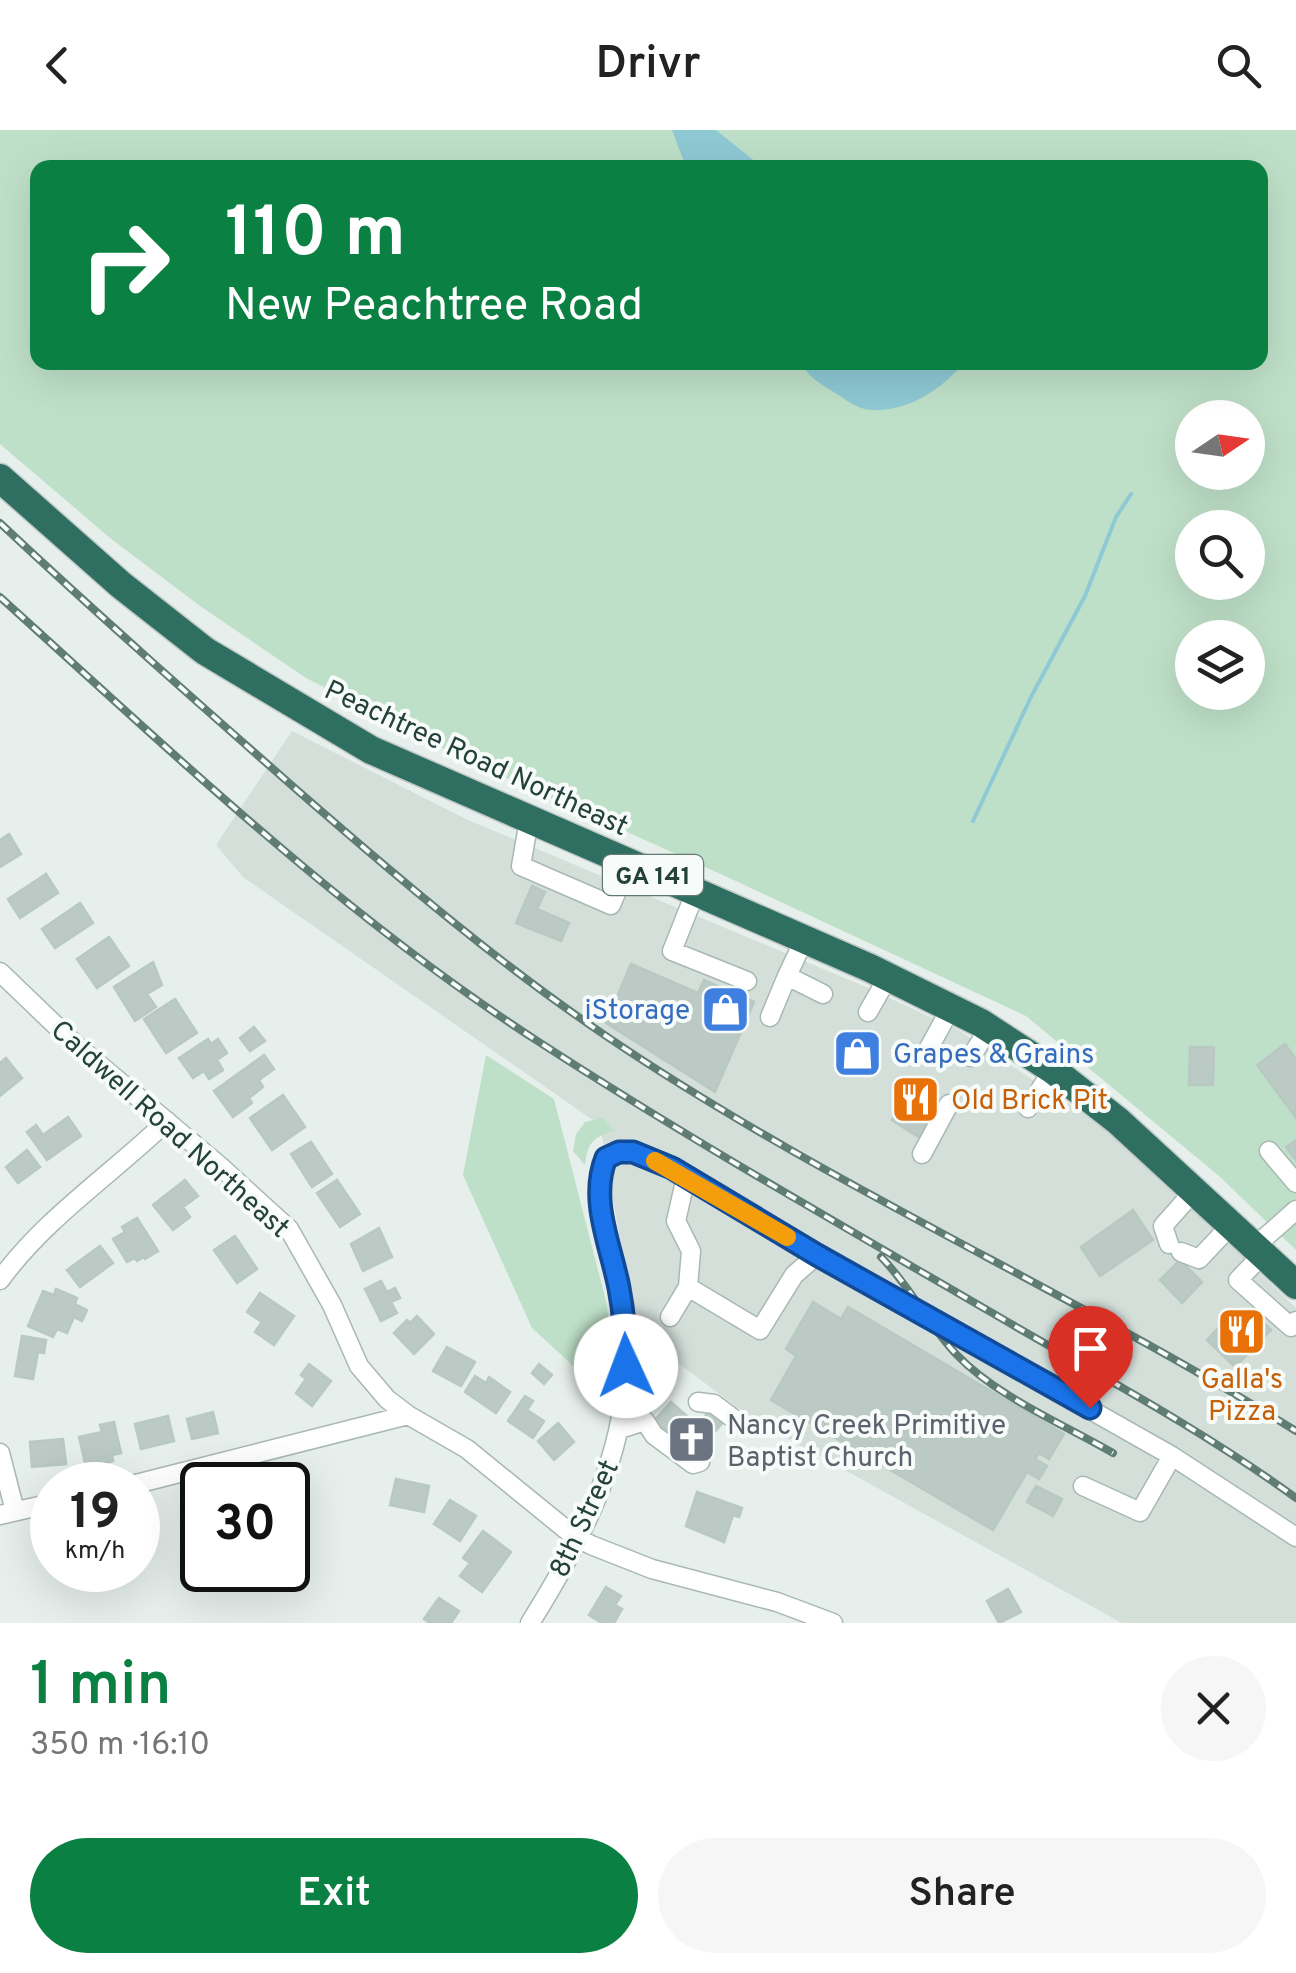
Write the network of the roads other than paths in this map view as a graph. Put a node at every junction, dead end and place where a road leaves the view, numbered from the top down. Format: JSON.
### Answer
{"nodes":[{"id":1,"x":0,"y":478,"type":"edge"},
{"id":2,"x":529,"y":820,"type":"junction"},
{"id":3,"x":628,"y":864,"type":"junction"},
{"id":4,"x":696,"y":893,"type":"junction"},
{"id":5,"x":804,"y":940,"type":"junction"},
{"id":6,"x":0,"y":972,"type":"edge"},
{"id":7,"x":787,"y":976,"type":"junction"},
{"id":8,"x":888,"y":976,"type":"junction"},
{"id":9,"x":747,"y":981,"type":"dead end"},
{"id":10,"x":823,"y":994,"type":"dead end"},
{"id":11,"x":951,"y":1008,"type":"junction"},
{"id":12,"x":868,"y":1012,"type":"dead end"},
{"id":13,"x":770,"y":1017,"type":"dead end"},
{"id":14,"x":989,"y":1028,"type":"junction"},
{"id":15,"x":926,"y":1053,"type":"dead end"},
{"id":16,"x":971,"y":1057,"type":"dead end"},
{"id":17,"x":1053,"y":1070,"type":"junction"},
{"id":18,"x":948,"y":1104,"type":"dead end"},
{"id":19,"x":1028,"y":1108,"type":"dead end"},
{"id":20,"x":167,"y":1121,"type":"junction"},
{"id":21,"x":1269,"y":1151,"type":"dead end"},
{"id":22,"x":922,"y":1154,"type":"dead end"},
{"id":23,"x":686,"y":1177,"type":"junction"},
{"id":24,"x":1296,"y":1182,"type":"edge"},
{"id":25,"x":1194,"y":1190,"type":"junction"},
{"id":26,"x":1296,"y":1210,"type":"edge"},
{"id":27,"x":1231,"y":1225,"type":"junction"},
{"id":28,"x":1259,"y":1251,"type":"junction"},
{"id":29,"x":817,"y":1255,"type":"junction"},
{"id":30,"x":0,"y":1280,"type":"edge"},
{"id":31,"x":1296,"y":1285,"type":"edge"},
{"id":32,"x":688,"y":1287,"type":"junction"},
{"id":33,"x":670,"y":1317,"type":"dead end"},
{"id":34,"x":1296,"y":1322,"type":"edge"},
{"id":35,"x":626,"y":1343,"type":"junction"},
{"id":36,"x":656,"y":1376,"type":"dead end"},
{"id":37,"x":698,"y":1402,"type":"dead end"},
{"id":38,"x":408,"y":1416,"type":"junction"},
{"id":39,"x":738,"y":1422,"type":"dead end"},
{"id":40,"x":620,"y":1428,"type":"junction"},
{"id":41,"x":0,"y":1452,"type":"edge"},
{"id":42,"x":1172,"y":1456,"type":"junction"},
{"id":43,"x":700,"y":1462,"type":"dead end"},
{"id":44,"x":160,"y":1478,"type":"edge"},
{"id":45,"x":1083,"y":1486,"type":"dead end"},
{"id":46,"x":8,"y":1513,"type":"edge"},
{"id":47,"x":1296,"y":1537,"type":"edge"},
{"id":48,"x":580,"y":1540,"type":"junction"},
{"id":49,"x":530,"y":1623,"type":"edge"},
{"id":50,"x":833,"y":1623,"type":"edge"}],
"edges":[{"from":1,"to":2,"type":"highway","name":"Peachtree Road Northeast","number":"GA 141"},
{"from":2,"to":3,"type":"highway","name":"Peachtree Road Northeast","number":"GA 141"},
{"from":2,"to":3,"type":"street"},
{"from":3,"to":4,"type":"highway","name":"Peachtree Road Northeast","number":"GA 141"},
{"from":4,"to":5,"type":"highway","name":"Peachtree Road Northeast","number":"GA 141"},
{"from":4,"to":9,"type":"street"},
{"from":5,"to":7,"type":"street"},
{"from":5,"to":8,"type":"highway","name":"Peachtree Road Northeast","number":"GA 141"},
{"from":6,"to":20,"type":"street","name":"Caldwell Road Northeast"},
{"from":7,"to":10,"type":"street"},
{"from":7,"to":13,"type":"street"},
{"from":8,"to":11,"type":"highway","name":"Peachtree Road Northeast","number":"GA 141"},
{"from":8,"to":12,"type":"street"},
{"from":11,"to":14,"type":"highway","name":"Peachtree Road Northeast","number":"GA 141"},
{"from":11,"to":15,"type":"street"},
{"from":14,"to":16,"type":"street"},
{"from":14,"to":17,"type":"highway","name":"Peachtree Road Northeast","number":"GA 141"},
{"from":17,"to":19,"type":"street"},
{"from":17,"to":25,"type":"highway","name":"Peachtree Road Northeast","number":"GA 141"},
{"from":18,"to":22,"type":"street"},
{"from":20,"to":30,"type":"street"},
{"from":20,"to":38,"type":"street","name":"Caldwell Road Northeast"},
{"from":21,"to":24,"type":"street"},
{"from":23,"to":29,"type":"street"},
{"from":23,"to":32,"type":"street"},
{"from":23,"to":35,"type":"street","name":"8th Street"},
{"from":25,"to":27,"type":"highway","name":"Peachtree Road Northeast","number":"GA 141"},
{"from":25,"to":27,"type":"street"},
{"from":26,"to":28,"type":"street"},
{"from":27,"to":28,"type":"highway","name":"Peachtree Road Northeast","number":"GA 141"},
{"from":28,"to":31,"type":"highway","name":"Peachtree Road Northeast","number":"GA 141"},
{"from":28,"to":34,"type":"street"},
{"from":29,"to":32,"type":"street"},
{"from":29,"to":42,"type":"street"},
{"from":32,"to":33,"type":"street"},
{"from":35,"to":36,"type":"street"},
{"from":35,"to":40,"type":"street","name":"8th Street"},
{"from":37,"to":39,"type":"street"},
{"from":38,"to":44,"type":"street"},
{"from":38,"to":48,"type":"street","name":"Caldwell Road Northeast"},
{"from":40,"to":43,"type":"street"},
{"from":40,"to":48,"type":"street","name":"8th Street"},
{"from":41,"to":46,"type":"street"},
{"from":42,"to":45,"type":"street"},
{"from":42,"to":47,"type":"street"},
{"from":48,"to":49,"type":"street","name":"8th Street"},
{"from":48,"to":50,"type":"street","name":"Caldwell Road Northeast"}]}
